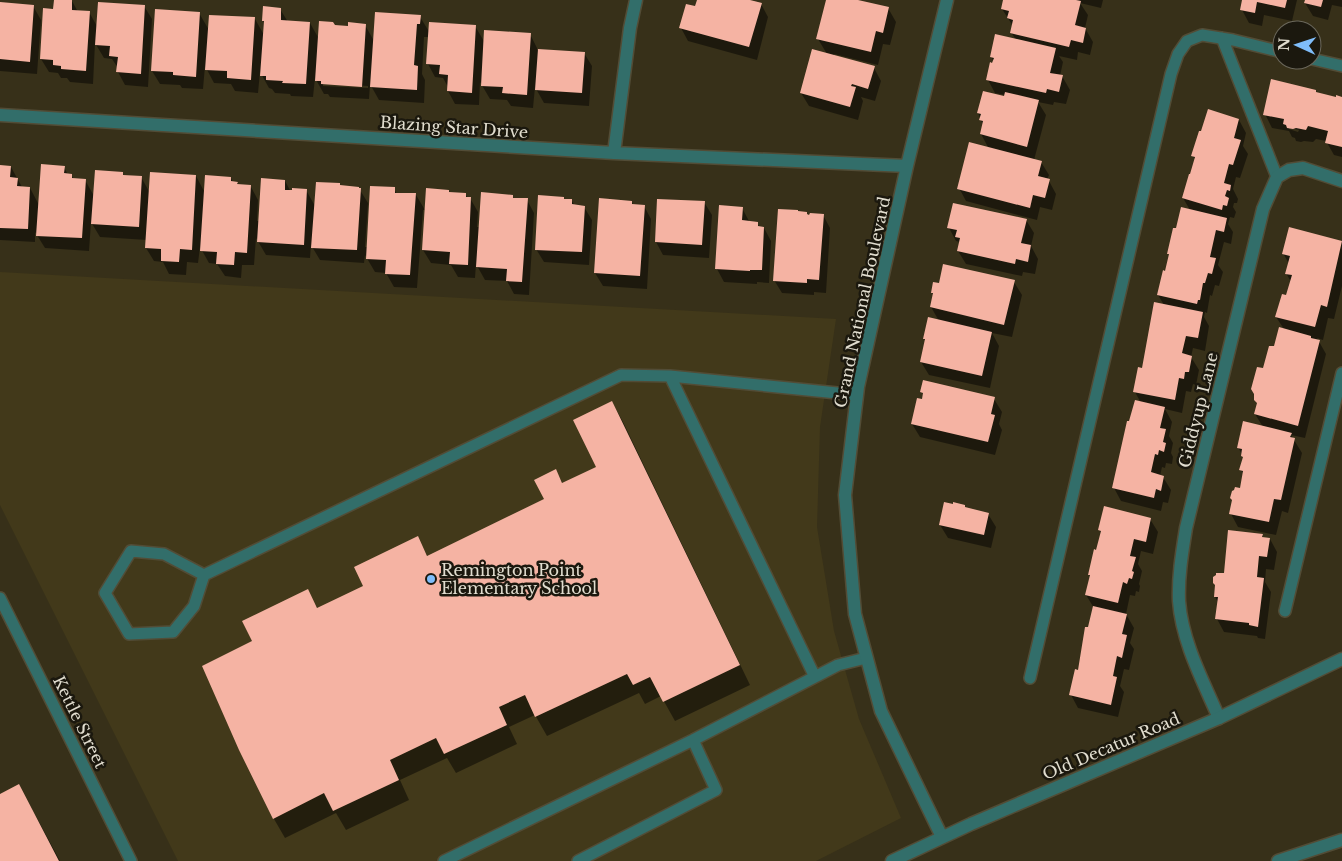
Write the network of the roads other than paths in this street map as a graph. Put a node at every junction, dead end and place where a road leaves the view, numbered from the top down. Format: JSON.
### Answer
{"nodes":[{"id":1,"x":636,"y":0,"type":"edge"},
{"id":2,"x":947,"y":0,"type":"edge"},
{"id":3,"x":1222,"y":38,"type":"junction"},
{"id":4,"x":1272,"y":50,"type":"edge"},
{"id":5,"x":1322,"y":61,"type":"edge"},
{"id":6,"x":1342,"y":66,"type":"edge"},
{"id":7,"x":0,"y":115,"type":"edge"},
{"id":8,"x":614,"y":153,"type":"junction"},
{"id":9,"x":907,"y":166,"type":"junction"},
{"id":10,"x":1276,"y":177,"type":"junction"},
{"id":11,"x":1342,"y":181,"type":"edge"},
{"id":12,"x":1342,"y":373,"type":"edge"},
{"id":13,"x":670,"y":376,"type":"junction"},
{"id":14,"x":857,"y":395,"type":"junction"},
{"id":15,"x":204,"y":575,"type":"junction"},
{"id":16,"x":0,"y":598,"type":"edge"},
{"id":17,"x":1285,"y":611,"type":"dead end"},
{"id":18,"x":866,"y":658,"type":"junction"},
{"id":19,"x":1342,"y":659,"type":"edge"},
{"id":20,"x":815,"y":677,"type":"junction"},
{"id":21,"x":1030,"y":678,"type":"dead end"},
{"id":22,"x":1219,"y":718,"type":"junction"},
{"id":23,"x":693,"y":740,"type":"junction"},
{"id":24,"x":942,"y":837,"type":"junction"},
{"id":25,"x":1342,"y":840,"type":"edge"},
{"id":26,"x":1281,"y":860,"type":"edge"},
{"id":27,"x":130,"y":861,"type":"edge"},
{"id":28,"x":444,"y":861,"type":"edge"},
{"id":29,"x":578,"y":861,"type":"edge"},
{"id":30,"x":892,"y":861,"type":"edge"}],
"edges":[{"from":1,"to":8,"type":"street"},
{"from":2,"to":9,"type":"street","name":"Grand National Boulevard"},
{"from":3,"to":4,"type":"lane"},
{"from":3,"to":10,"type":"lane"},
{"from":3,"to":21,"type":"lane"},
{"from":5,"to":6,"type":"lane"},
{"from":7,"to":8,"type":"street","name":"Blazing Star Drive"},
{"from":8,"to":9,"type":"street","name":"Blazing Star Drive"},
{"from":9,"to":14,"type":"street","name":"Grand National Boulevard"},
{"from":10,"to":11,"type":"street"},
{"from":10,"to":22,"type":"street","name":"Giddyup Lane"},
{"from":12,"to":17,"type":"lane"},
{"from":13,"to":14,"type":"lane"},
{"from":13,"to":15,"type":"lane"},
{"from":13,"to":20,"type":"lane"},
{"from":14,"to":18,"type":"street","name":"Grand National Boulevard"},
{"from":15,"to":15,"type":"lane"},
{"from":16,"to":27,"type":"lane","name":"Kettle Street"},
{"from":18,"to":20,"type":"lane"},
{"from":18,"to":24,"type":"street","name":"Grand National Boulevard"},
{"from":19,"to":22,"type":"street","name":"Old Decatur Road"},
{"from":20,"to":23,"type":"lane"},
{"from":22,"to":24,"type":"street","name":"Old Decatur Road"},
{"from":23,"to":28,"type":"lane"},
{"from":23,"to":29,"type":"lane"},
{"from":24,"to":30,"type":"street","name":"Old Decatur Road"},
{"from":25,"to":26,"type":"street"}]}
